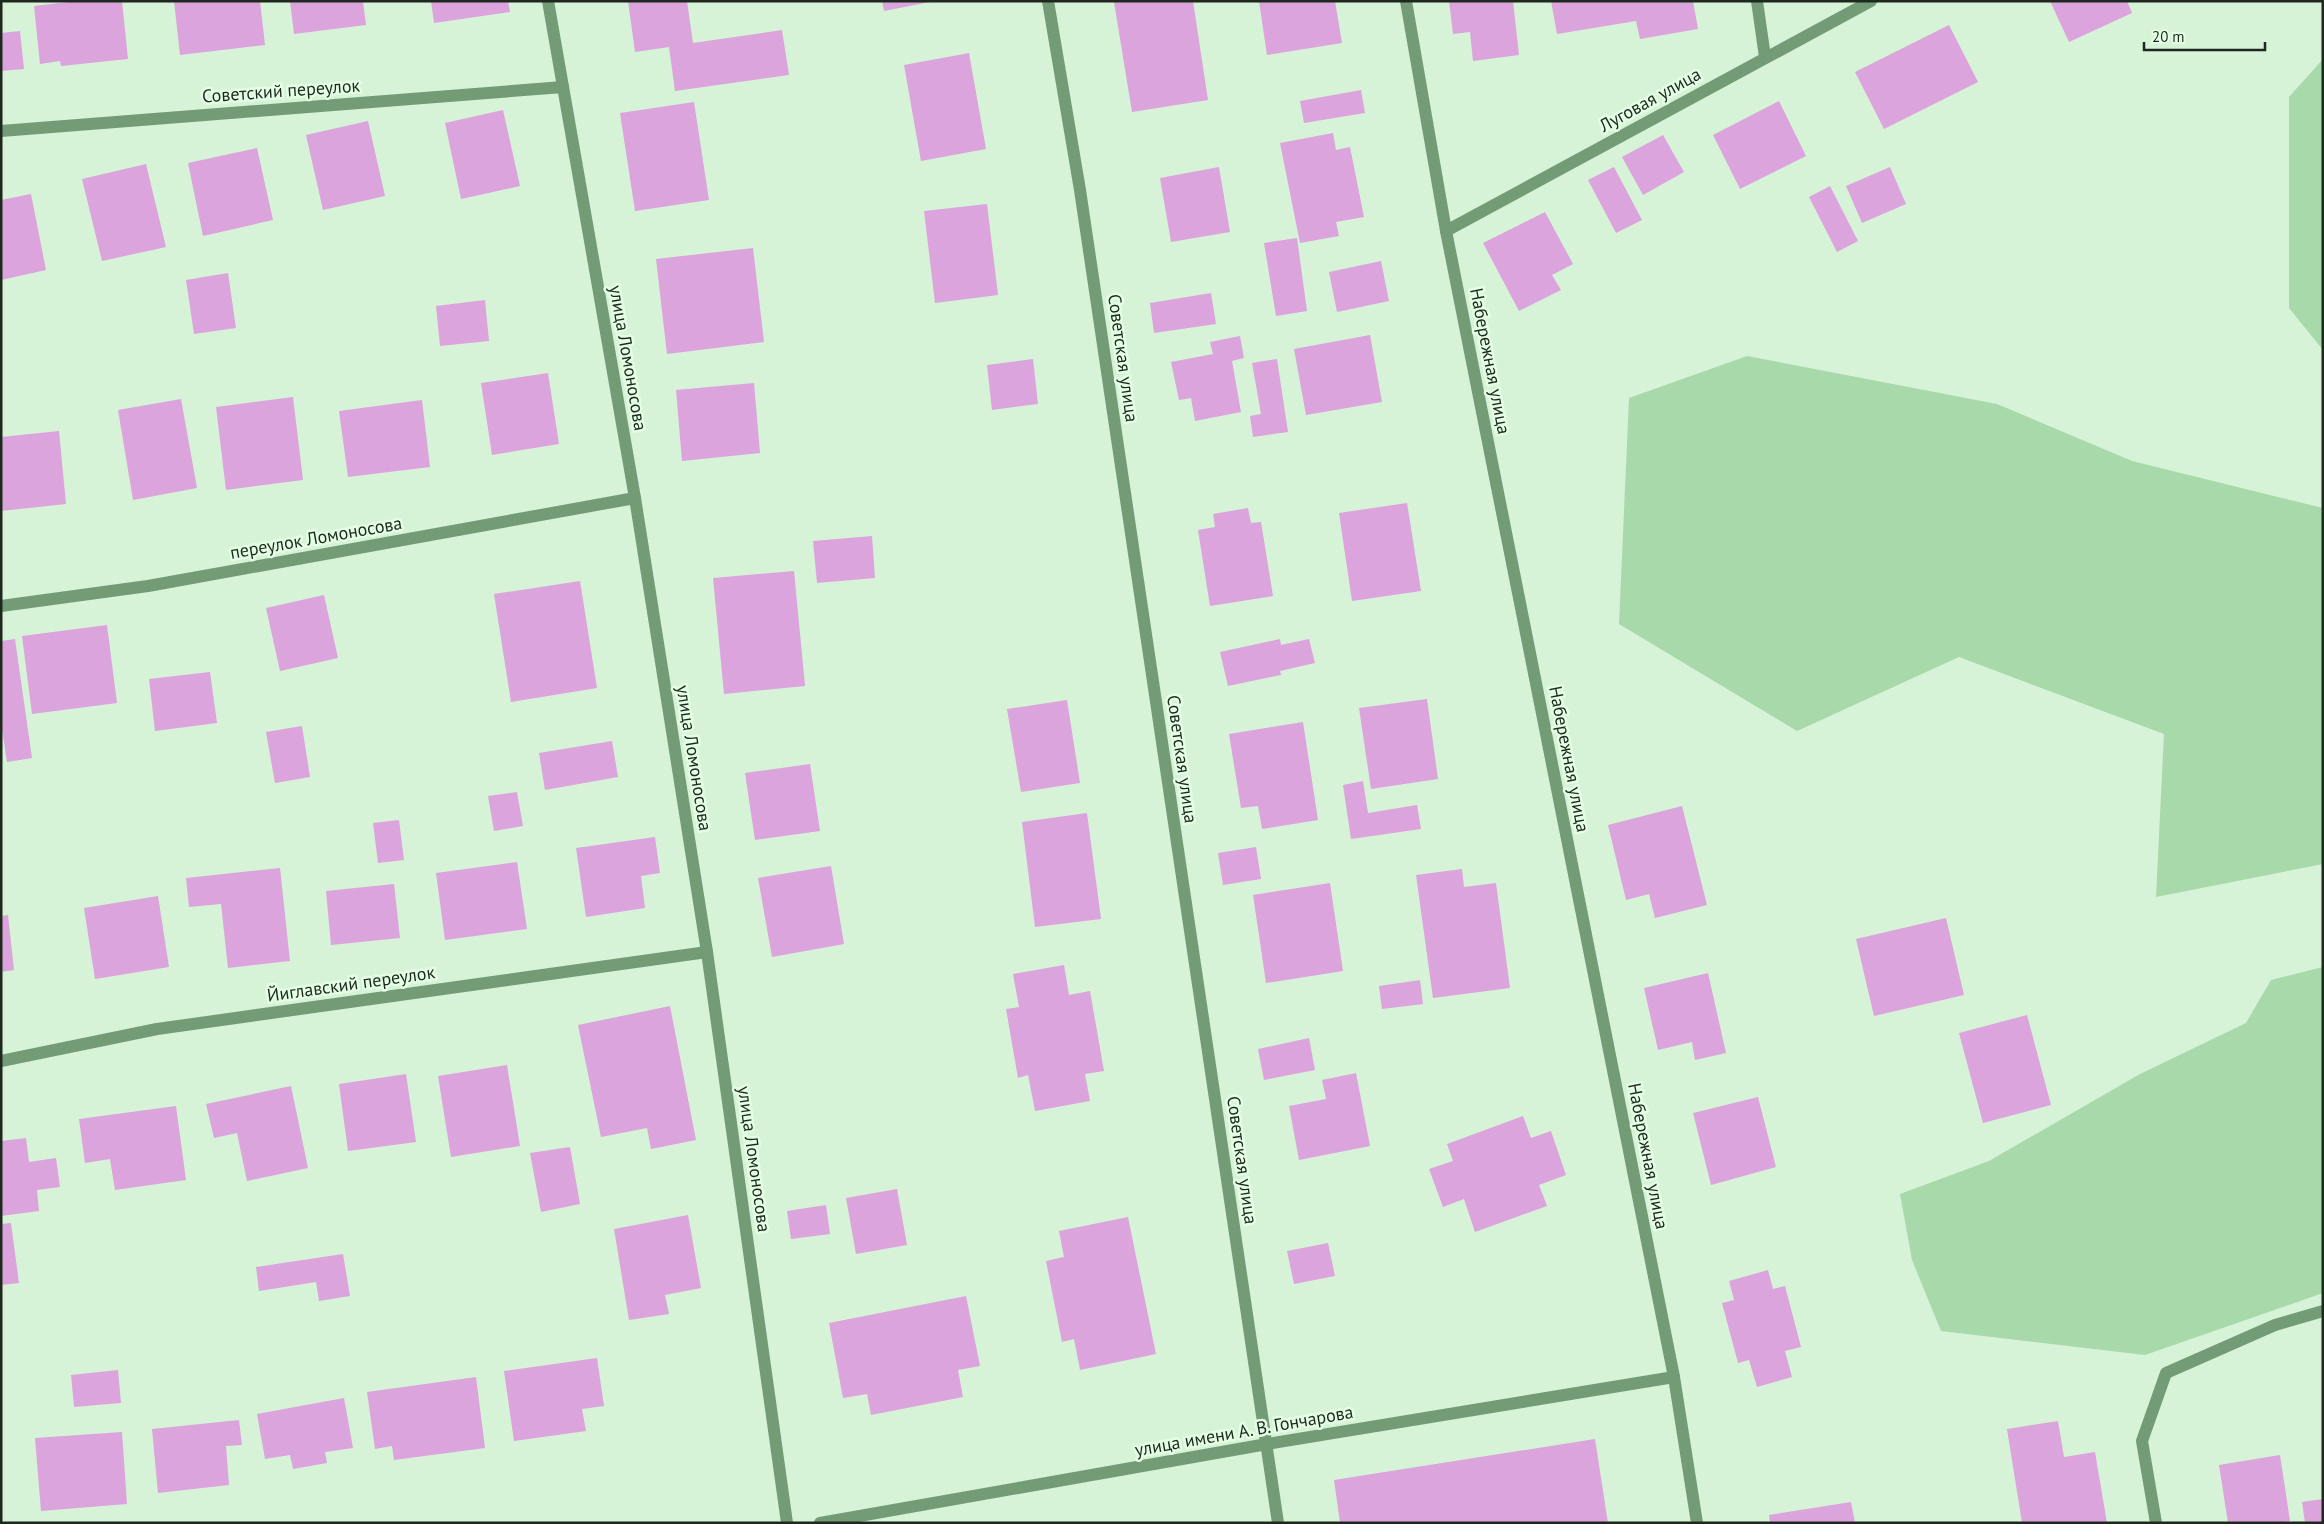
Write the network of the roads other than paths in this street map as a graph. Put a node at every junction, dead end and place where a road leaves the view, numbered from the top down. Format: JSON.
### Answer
{"nodes":[{"id":1,"x":548,"y":1,"type":"edge"},
{"id":2,"x":1048,"y":1,"type":"edge"},
{"id":3,"x":1406,"y":1,"type":"edge"},
{"id":4,"x":1757,"y":1,"type":"edge"},
{"id":5,"x":1871,"y":1,"type":"edge"},
{"id":6,"x":1766,"y":58,"type":"junction"},
{"id":7,"x":563,"y":87,"type":"junction"},
{"id":8,"x":1,"y":131,"type":"edge"},
{"id":9,"x":1446,"y":231,"type":"junction"},
{"id":10,"x":635,"y":498,"type":"junction"},
{"id":11,"x":1,"y":606,"type":"edge"},
{"id":12,"x":707,"y":952,"type":"junction"},
{"id":13,"x":1,"y":1061,"type":"edge"},
{"id":14,"x":2323,"y":1311,"type":"edge"},
{"id":15,"x":1674,"y":1377,"type":"junction"},
{"id":16,"x":1266,"y":1444,"type":"junction"},
{"id":17,"x":787,"y":1523,"type":"edge"},
{"id":18,"x":820,"y":1523,"type":"edge"},
{"id":19,"x":1278,"y":1523,"type":"edge"},
{"id":20,"x":1697,"y":1523,"type":"edge"},
{"id":21,"x":2156,"y":1523,"type":"edge"}],
"edges":[{"from":1,"to":7,"type":"street","name":"улица Ломоносова"},
{"from":2,"to":16,"type":"street","name":"Советская улица"},
{"from":3,"to":9,"type":"street","name":"Набережная улица"},
{"from":4,"to":6,"type":"street"},
{"from":5,"to":6,"type":"street","name":"Луговая улица"},
{"from":6,"to":9,"type":"street","name":"Луговая улица"},
{"from":7,"to":8,"type":"street","name":"Советский переулок"},
{"from":7,"to":10,"type":"street","name":"улица Ломоносова"},
{"from":9,"to":15,"type":"street","name":"Набережная улица"},
{"from":10,"to":11,"type":"street","name":"переулок Ломоносова"},
{"from":10,"to":12,"type":"street","name":"улица Ломоносова"},
{"from":12,"to":13,"type":"street","name":"Йиглавский переулок"},
{"from":12,"to":17,"type":"street","name":"улица Ломоносова"},
{"from":14,"to":21,"type":"street"},
{"from":15,"to":16,"type":"street","name":"улица имени А. В. Гончарова"},
{"from":15,"to":20,"type":"street","name":"Набережная улица"},
{"from":16,"to":18,"type":"street","name":"улица имени А. В. Гончарова"},
{"from":16,"to":19,"type":"street","name":"Советская улица"}]}
